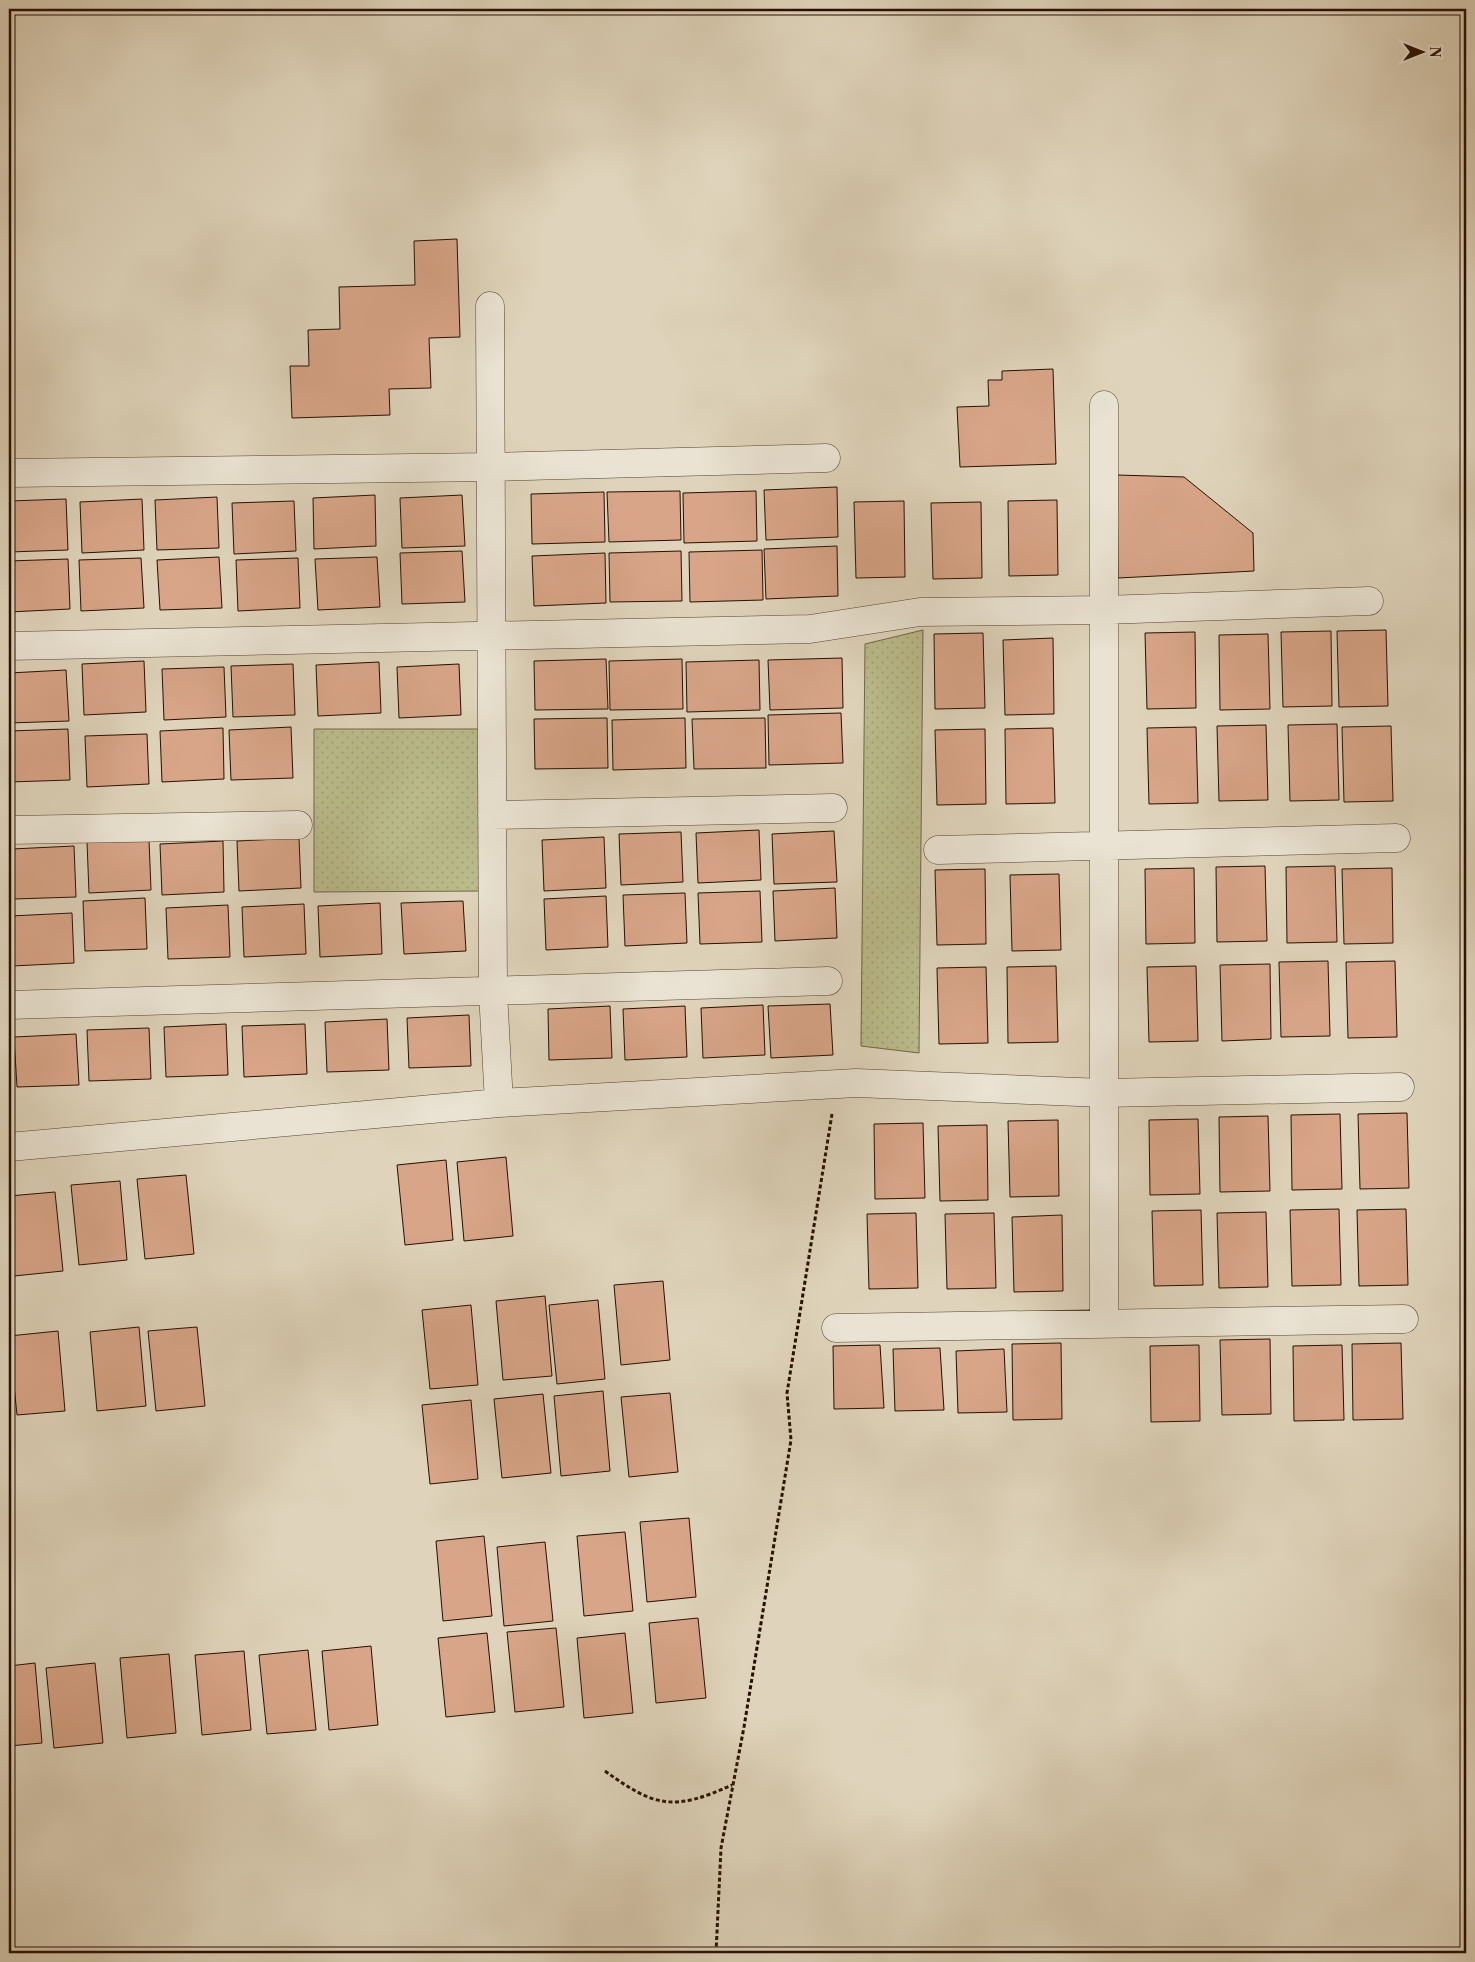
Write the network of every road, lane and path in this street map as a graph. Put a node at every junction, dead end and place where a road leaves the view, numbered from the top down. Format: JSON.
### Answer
{"nodes":[{"id":1,"x":490,"y":306,"type":"dead end"},
{"id":2,"x":1104,"y":404,"type":"dead end"},
{"id":3,"x":826,"y":458,"type":"dead end"},
{"id":4,"x":491,"y":467,"type":"junction"},
{"id":5,"x":9,"y":474,"type":"edge"},
{"id":6,"x":1369,"y":601,"type":"dead end"},
{"id":7,"x":1104,"y":610,"type":"junction"},
{"id":8,"x":491,"y":636,"type":"junction"},
{"id":9,"x":9,"y":646,"type":"edge"},
{"id":10,"x":833,"y":808,"type":"dead end"},
{"id":11,"x":492,"y":815,"type":"junction"},
{"id":12,"x":298,"y":825,"type":"dead end"},
{"id":13,"x":9,"y":830,"type":"edge"},
{"id":14,"x":1396,"y":838,"type":"dead end"},
{"id":15,"x":1104,"y":846,"type":"junction"},
{"id":16,"x":938,"y":850,"type":"dead end"},
{"id":17,"x":828,"y":982,"type":"dead end"},
{"id":18,"x":493,"y":992,"type":"junction"},
{"id":19,"x":9,"y":1005,"type":"edge"},
{"id":20,"x":837,"y":1084,"type":"junction"},
{"id":21,"x":1400,"y":1087,"type":"dead end"},
{"id":22,"x":1104,"y":1093,"type":"junction"},
{"id":23,"x":499,"y":1103,"type":"junction"},
{"id":24,"x":9,"y":1147,"type":"edge"},
{"id":25,"x":1404,"y":1319,"type":"dead end"},
{"id":26,"x":1104,"y":1323,"type":"junction"},
{"id":27,"x":836,"y":1328,"type":"dead end"},
{"id":28,"x":605,"y":1771,"type":"dead end"},
{"id":29,"x":733,"y":1785,"type":"junction"},
{"id":30,"x":716,"y":1953,"type":"edge"}],
"edges":[{"from":1,"to":4,"type":"street"},
{"from":2,"to":7,"type":"street"},
{"from":3,"to":4,"type":"street"},
{"from":4,"to":5,"type":"street"},
{"from":4,"to":8,"type":"street"},
{"from":6,"to":7,"type":"street"},
{"from":7,"to":8,"type":"street"},
{"from":7,"to":15,"type":"street"},
{"from":8,"to":9,"type":"street"},
{"from":8,"to":11,"type":"street"},
{"from":10,"to":11,"type":"street"},
{"from":11,"to":18,"type":"street"},
{"from":12,"to":13,"type":"street"},
{"from":14,"to":15,"type":"street"},
{"from":15,"to":16,"type":"street"},
{"from":15,"to":22,"type":"street"},
{"from":17,"to":18,"type":"street"},
{"from":18,"to":19,"type":"street"},
{"from":18,"to":23,"type":"street"},
{"from":20,"to":22,"type":"street"},
{"from":20,"to":23,"type":"street"},
{"from":20,"to":29,"type":"path"},
{"from":21,"to":22,"type":"street"},
{"from":22,"to":26,"type":"street"},
{"from":23,"to":24,"type":"street"},
{"from":25,"to":26,"type":"street"},
{"from":26,"to":27,"type":"street"},
{"from":28,"to":29,"type":"path"},
{"from":29,"to":30,"type":"path"}]}
